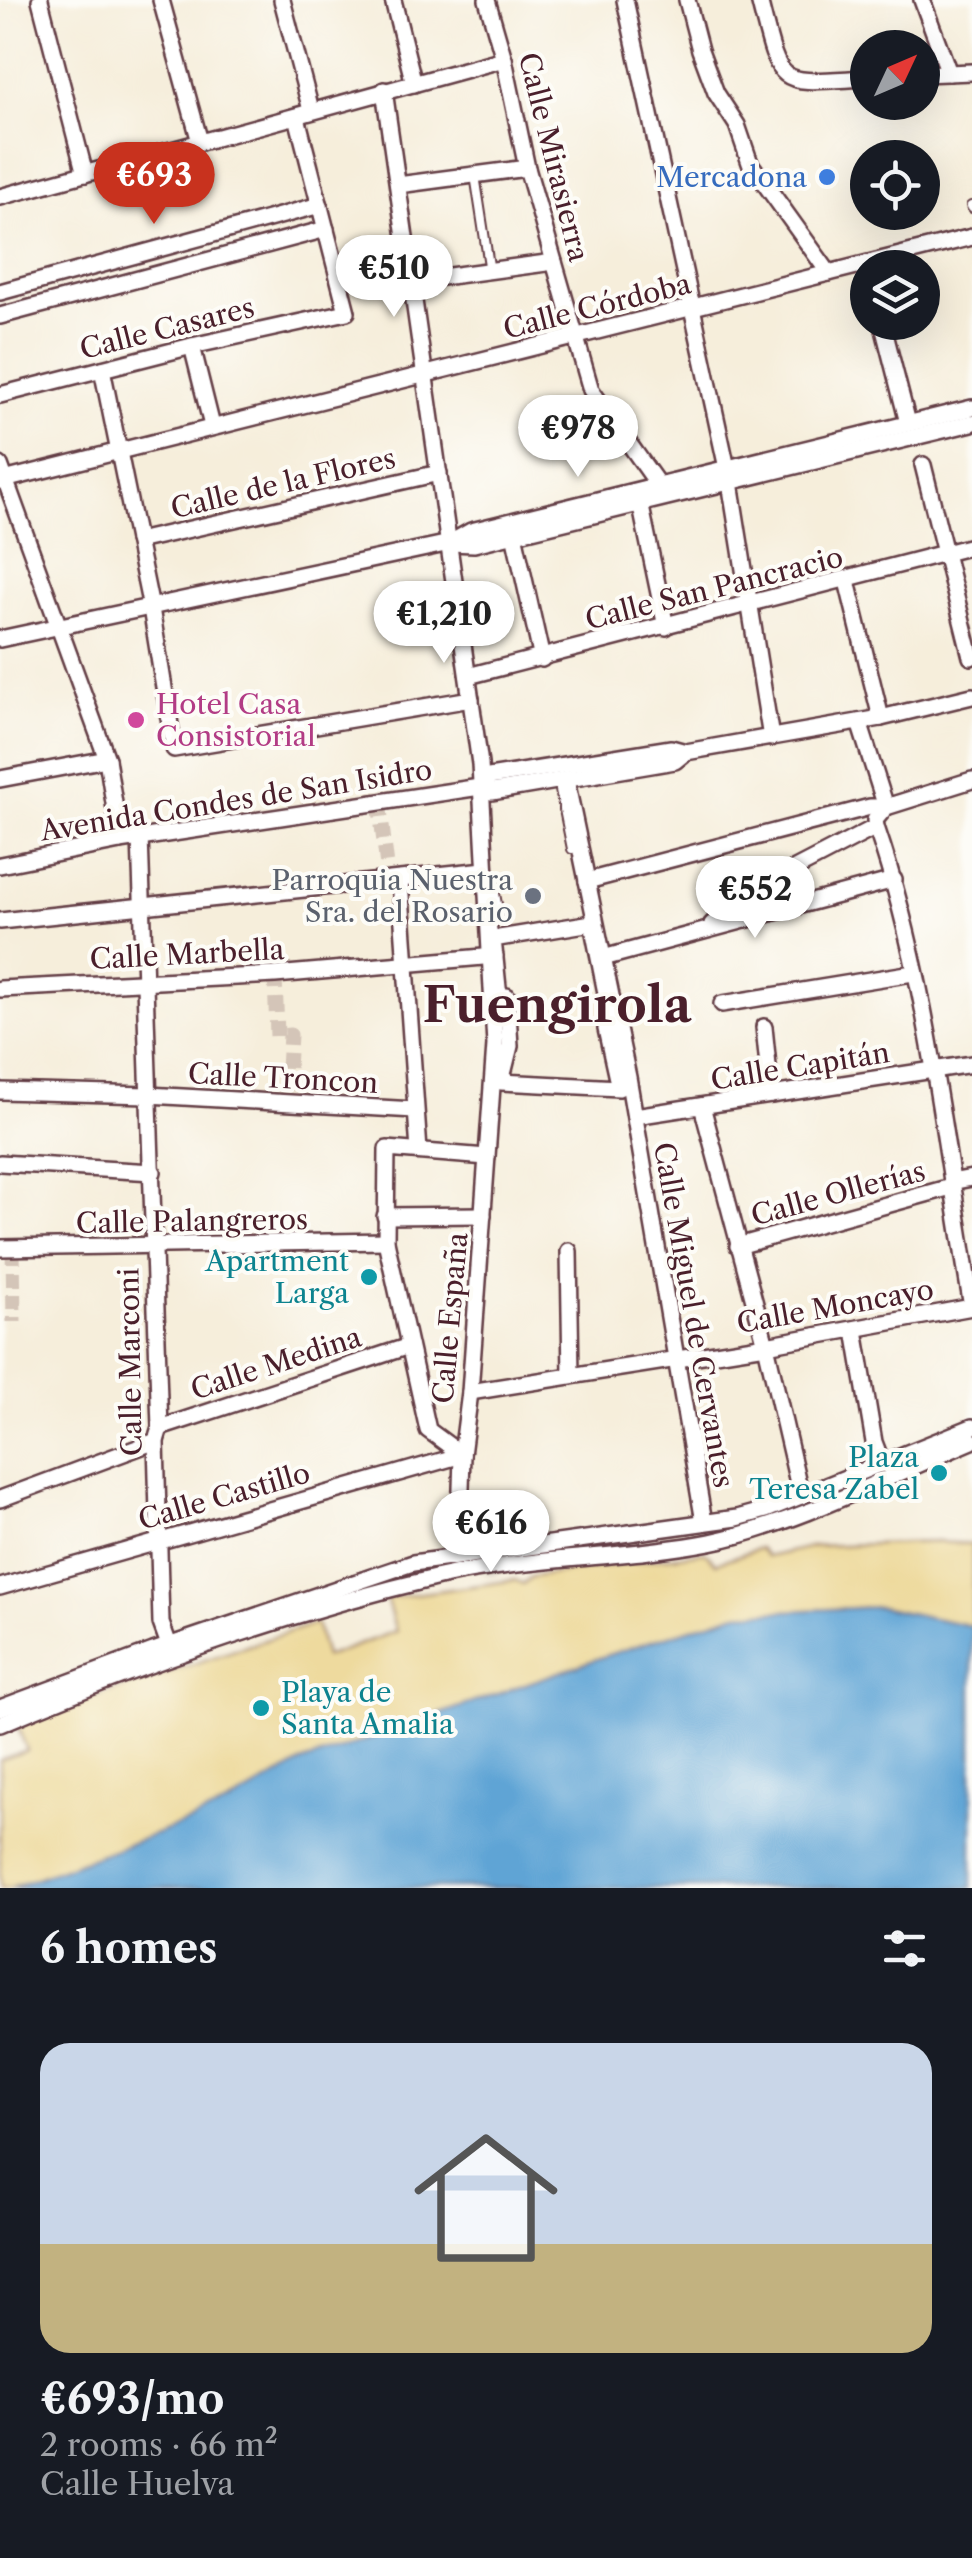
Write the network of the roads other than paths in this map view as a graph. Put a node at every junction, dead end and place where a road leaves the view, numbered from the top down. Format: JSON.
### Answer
{"nodes":[{"id":1,"x":40,"y":0,"type":"edge"},
{"id":2,"x":161,"y":0,"type":"edge"},
{"id":3,"x":282,"y":0,"type":"edge"},
{"id":4,"x":392,"y":0,"type":"edge"},
{"id":5,"x":488,"y":0,"type":"edge"},
{"id":6,"x":624,"y":0,"type":"edge"},
{"id":7,"x":687,"y":0,"type":"edge"},
{"id":8,"x":759,"y":0,"type":"edge"},
{"id":9,"x":922,"y":0,"type":"edge"},
{"id":10,"x":504,"y":59,"type":"junction"},
{"id":11,"x":972,"y":72,"type":"edge"},
{"id":12,"x":940,"y":73,"type":"edge"},
{"id":13,"x":949,"y":73,"type":"junction"},
{"id":14,"x":850,"y":79,"type":"edge"},
{"id":15,"x":414,"y":84,"type":"junction"},
{"id":16,"x":384,"y":90,"type":"junction"},
{"id":17,"x":304,"y":114,"type":"junction"},
{"id":18,"x":200,"y":142,"type":"junction"},
{"id":19,"x":528,"y":168,"type":"junction"},
{"id":20,"x":85,"y":174,"type":"junction"},
{"id":21,"x":475,"y":175,"type":"junction"},
{"id":22,"x":398,"y":185,"type":"junction"},
{"id":23,"x":0,"y":197,"type":"edge"},
{"id":24,"x":320,"y":205,"type":"junction"},
{"id":25,"x":326,"y":229,"type":"junction"},
{"id":26,"x":972,"y":237,"type":"edge"},
{"id":27,"x":925,"y":250,"type":"edge"},
{"id":28,"x":554,"y":262,"type":"junction"},
{"id":29,"x":850,"y":270,"type":"edge"},
{"id":30,"x":490,"y":272,"type":"junction"},
{"id":31,"x":829,"y":274,"type":"junction"},
{"id":32,"x":412,"y":281,"type":"junction"},
{"id":33,"x":0,"y":292,"type":"edge"},
{"id":34,"x":692,"y":309,"type":"junction"},
{"id":35,"x":0,"y":316,"type":"edge"},
{"id":36,"x":576,"y":336,"type":"junction"},
{"id":37,"x":887,"y":340,"type":"edge"},
{"id":38,"x":192,"y":346,"type":"junction"},
{"id":39,"x":102,"y":370,"type":"junction"},
{"id":40,"x":424,"y":374,"type":"junction"},
{"id":41,"x":0,"y":395,"type":"edge"},
{"id":42,"x":972,"y":408,"type":"edge"},
{"id":43,"x":908,"y":423,"type":"junction"},
{"id":44,"x":972,"y":424,"type":"edge"},
{"id":45,"x":212,"y":426,"type":"junction"},
{"id":46,"x":119,"y":449,"type":"junction"},
{"id":47,"x":923,"y":464,"type":"dead end"},
{"id":48,"x":439,"y":473,"type":"junction"},
{"id":49,"x":728,"y":474,"type":"junction"},
{"id":50,"x":2,"y":475,"type":"edge"},
{"id":51,"x":657,"y":483,"type":"junction"},
{"id":52,"x":640,"y":502,"type":"junction"},
{"id":53,"x":514,"y":534,"type":"junction"},
{"id":54,"x":137,"y":541,"type":"junction"},
{"id":55,"x":450,"y":542,"type":"junction"},
{"id":56,"x":972,"y":546,"type":"edge"},
{"id":57,"x":946,"y":554,"type":"junction"},
{"id":58,"x":848,"y":580,"type":"junction"},
{"id":59,"x":749,"y":605,"type":"junction"},
{"id":60,"x":150,"y":608,"type":"junction"},
{"id":61,"x":666,"y":626,"type":"junction"},
{"id":62,"x":58,"y":628,"type":"junction"},
{"id":63,"x":0,"y":640,"type":"edge"},
{"id":64,"x":971,"y":657,"type":"edge"},
{"id":65,"x":542,"y":658,"type":"junction"},
{"id":66,"x":468,"y":676,"type":"junction"},
{"id":67,"x":972,"y":696,"type":"edge"},
{"id":68,"x":471,"y":699,"type":"junction"},
{"id":69,"x":881,"y":718,"type":"junction"},
{"id":70,"x":860,"y":722,"type":"junction"},
{"id":71,"x":771,"y":738,"type":"junction"},
{"id":72,"x":679,"y":750,"type":"junction"},
{"id":73,"x":107,"y":759,"type":"junction"},
{"id":74,"x":582,"y":770,"type":"dead end"},
{"id":75,"x":0,"y":778,"type":"edge"},
{"id":76,"x":562,"y":780,"type":"junction"},
{"id":77,"x":972,"y":780,"type":"edge"},
{"id":78,"x":480,"y":786,"type":"junction"},
{"id":79,"x":886,"y":807,"type":"junction"},
{"id":80,"x":876,"y":827,"type":"junction"},
{"id":81,"x":140,"y":838,"type":"junction"},
{"id":82,"x":120,"y":840,"type":"junction"},
{"id":83,"x":572,"y":849,"type":"dead end"},
{"id":84,"x":484,"y":862,"type":"junction"},
{"id":85,"x":0,"y":865,"type":"edge"},
{"id":86,"x":587,"y":880,"type":"junction"},
{"id":87,"x":894,"y":880,"type":"junction"},
{"id":88,"x":400,"y":881,"type":"junction"},
{"id":89,"x":142,"y":908,"type":"junction"},
{"id":90,"x":499,"y":915,"type":"dead end"},
{"id":91,"x":0,"y":921,"type":"edge"},
{"id":92,"x":700,"y":932,"type":"junction"},
{"id":93,"x":492,"y":956,"type":"junction"},
{"id":94,"x":603,"y":958,"type":"junction"},
{"id":95,"x":408,"y":966,"type":"junction"},
{"id":96,"x":914,"y":973,"type":"junction"},
{"id":97,"x":147,"y":980,"type":"junction"},
{"id":98,"x":0,"y":989,"type":"edge"},
{"id":99,"x":504,"y":1001,"type":"dead end"},
{"id":100,"x":722,"y":1004,"type":"dead end"},
{"id":101,"x":764,"y":1027,"type":"dead end"},
{"id":102,"x":612,"y":1035,"type":"dead end"},
{"id":103,"x":972,"y":1064,"type":"edge"},
{"id":104,"x":933,"y":1070,"type":"junction"},
{"id":105,"x":493,"y":1076,"type":"junction"},
{"id":106,"x":628,"y":1077,"type":"junction"},
{"id":107,"x":0,"y":1091,"type":"edge"},
{"id":108,"x":148,"y":1095,"type":"junction"},
{"id":109,"x":771,"y":1095,"type":"junction"},
{"id":110,"x":702,"y":1106,"type":"junction"},
{"id":111,"x":414,"y":1110,"type":"junction"},
{"id":112,"x":634,"y":1116,"type":"junction"},
{"id":113,"x":419,"y":1151,"type":"junction"},
{"id":114,"x":486,"y":1156,"type":"junction"},
{"id":115,"x":0,"y":1164,"type":"edge"},
{"id":116,"x":153,"y":1172,"type":"junction"},
{"id":117,"x":972,"y":1178,"type":"edge"},
{"id":118,"x":951,"y":1185,"type":"junction"},
{"id":119,"x":483,"y":1215,"type":"junction"},
{"id":120,"x":385,"y":1216,"type":"junction"},
{"id":121,"x":386,"y":1241,"type":"junction"},
{"id":122,"x":738,"y":1246,"type":"junction"},
{"id":123,"x":0,"y":1248,"type":"edge"},
{"id":124,"x":152,"y":1248,"type":"junction"},
{"id":125,"x":569,"y":1251,"type":"dead end"},
{"id":126,"x":972,"y":1307,"type":"edge"},
{"id":127,"x":855,"y":1330,"type":"junction"},
{"id":128,"x":766,"y":1345,"type":"junction"},
{"id":129,"x":409,"y":1346,"type":"junction"},
{"id":130,"x":676,"y":1358,"type":"junction"},
{"id":131,"x":570,"y":1375,"type":"junction"},
{"id":132,"x":470,"y":1392,"type":"junction"},
{"id":133,"x":972,"y":1427,"type":"edge"},
{"id":134,"x":158,"y":1435,"type":"junction"},
{"id":135,"x":972,"y":1441,"type":"edge"},
{"id":136,"x":462,"y":1455,"type":"junction"},
{"id":137,"x":882,"y":1464,"type":"junction"},
{"id":138,"x":800,"y":1496,"type":"junction"},
{"id":139,"x":0,"y":1499,"type":"edge"},
{"id":140,"x":704,"y":1522,"type":"junction"},
{"id":141,"x":158,"y":1540,"type":"junction"},
{"id":142,"x":459,"y":1556,"type":"junction"},
{"id":143,"x":0,"y":1587,"type":"edge"},
{"id":144,"x":168,"y":1645,"type":"junction"},
{"id":145,"x":0,"y":1708,"type":"edge"},
{"id":146,"x":0,"y":1724,"type":"edge"}],
"edges":[{"from":1,"to":20,"type":"street"},
{"from":2,"to":18,"type":"street"},
{"from":3,"to":17,"type":"street"},
{"from":4,"to":15,"type":"street"},
{"from":5,"to":10,"type":"street","name":"Calle Mirasierra"},
{"from":6,"to":34,"type":"street"},
{"from":7,"to":31,"type":"street"},
{"from":8,"to":14,"type":"street"},
{"from":9,"to":13,"type":"street"},
{"from":10,"to":15,"type":"street"},
{"from":10,"to":19,"type":"street","name":"Calle Mirasierra"},
{"from":11,"to":13,"type":"street"},
{"from":12,"to":13,"type":"street"},
{"from":15,"to":16,"type":"street"},
{"from":16,"to":17,"type":"street"},
{"from":16,"to":22,"type":"street"},
{"from":17,"to":18,"type":"street"},
{"from":17,"to":24,"type":"street"},
{"from":18,"to":20,"type":"street"},
{"from":19,"to":21,"type":"street"},
{"from":19,"to":28,"type":"street","name":"Calle Mirasierra"},
{"from":20,"to":23,"type":"street"},
{"from":21,"to":22,"type":"street"},
{"from":21,"to":30,"type":"lane"},
{"from":22,"to":32,"type":"street"},
{"from":24,"to":25,"type":"street"},
{"from":24,"to":33,"type":"street"},
{"from":25,"to":35,"type":"street"},
{"from":25,"to":38,"type":"street","name":"Calle Casares"},
{"from":26,"to":27,"type":"street","name":"Calle Córdoba"},
{"from":28,"to":30,"type":"street"},
{"from":28,"to":36,"type":"street","name":"Calle Mirasierra"},
{"from":29,"to":31,"type":"street","name":"Calle Córdoba"},
{"from":30,"to":32,"type":"street"},
{"from":31,"to":34,"type":"street","name":"Calle Córdoba"},
{"from":32,"to":40,"type":"street"},
{"from":34,"to":36,"type":"street","name":"Calle Córdoba"},
{"from":34,"to":49,"type":"street"},
{"from":36,"to":40,"type":"street","name":"Calle Córdoba"},
{"from":36,"to":51,"type":"street","name":"Calle Mirasierra"},
{"from":37,"to":43,"type":"street"},
{"from":38,"to":39,"type":"street","name":"Calle Casares"},
{"from":38,"to":45,"type":"street"},
{"from":39,"to":41,"type":"street","name":"Calle Casares"},
{"from":39,"to":46,"type":"street"},
{"from":40,"to":45,"type":"street","name":"Calle Córdoba"},
{"from":40,"to":48,"type":"street"},
{"from":42,"to":43,"type":"street"},
{"from":43,"to":49,"type":"street"},
{"from":44,"to":49,"type":"street"},
{"from":45,"to":46,"type":"street","name":"Calle Córdoba"},
{"from":46,"to":50,"type":"street","name":"Calle Córdoba"},
{"from":46,"to":54,"type":"street"},
{"from":47,"to":57,"type":"street"},
{"from":48,"to":54,"type":"street","name":"Calle de la Flores"},
{"from":48,"to":55,"type":"street"},
{"from":49,"to":51,"type":"street"},
{"from":49,"to":52,"type":"street"},
{"from":49,"to":59,"type":"street"},
{"from":50,"to":62,"type":"street"},
{"from":51,"to":55,"type":"street"},
{"from":52,"to":53,"type":"street"},
{"from":52,"to":61,"type":"street"},
{"from":53,"to":55,"type":"street"},
{"from":53,"to":65,"type":"street"},
{"from":54,"to":60,"type":"street"},
{"from":55,"to":60,"type":"street"},
{"from":55,"to":66,"type":"street"},
{"from":56,"to":57,"type":"street","name":"Calle San Pancracio"},
{"from":57,"to":58,"type":"street","name":"Calle San Pancracio"},
{"from":57,"to":64,"type":"street"},
{"from":58,"to":59,"type":"street","name":"Calle San Pancracio"},
{"from":58,"to":69,"type":"street"},
{"from":59,"to":61,"type":"street","name":"Calle San Pancracio"},
{"from":59,"to":71,"type":"street"},
{"from":60,"to":62,"type":"street"},
{"from":60,"to":68,"type":"street"},
{"from":61,"to":65,"type":"street","name":"Calle San Pancracio"},
{"from":62,"to":63,"type":"street"},
{"from":62,"to":73,"type":"street"},
{"from":65,"to":66,"type":"street","name":"Calle San Pancracio"},
{"from":66,"to":68,"type":"street"},
{"from":67,"to":69,"type":"street","name":"Avenida Condes de San Isidro"},
{"from":68,"to":78,"type":"street"},
{"from":69,"to":70,"type":"street","name":"Avenida Condes de San Isidro"},
{"from":70,"to":71,"type":"street","name":"Avenida Condes de San Isidro"},
{"from":70,"to":79,"type":"street"},
{"from":71,"to":72,"type":"street","name":"Avenida Condes de San Isidro"},
{"from":72,"to":74,"type":"lane"},
{"from":72,"to":76,"type":"street","name":"Avenida Condes de San Isidro"},
{"from":72,"to":78,"type":"street","name":"Avenida Condes de San Isidro"},
{"from":73,"to":75,"type":"street"},
{"from":73,"to":82,"type":"street"},
{"from":76,"to":78,"type":"street","name":"Avenida Condes de San Isidro"},
{"from":76,"to":83,"type":"lane"},
{"from":76,"to":86,"type":"street","name":"Calle Miguel de Cervantes"},
{"from":77,"to":79,"type":"street"},
{"from":78,"to":81,"type":"street","name":"Avenida Condes de San Isidro"},
{"from":78,"to":84,"type":"street"},
{"from":79,"to":80,"type":"street"},
{"from":79,"to":86,"type":"street"},
{"from":80,"to":87,"type":"street"},
{"from":80,"to":92,"type":"street"},
{"from":81,"to":82,"type":"street","name":"Avenida Condes de San Isidro"},
{"from":81,"to":89,"type":"street","name":"Calle Marconi"},
{"from":82,"to":85,"type":"street","name":"Avenida Condes de San Isidro"},
{"from":84,"to":88,"type":"street"},
{"from":84,"to":90,"type":"lane"},
{"from":84,"to":93,"type":"street"},
{"from":86,"to":94,"type":"street","name":"Calle Miguel de Cervantes"},
{"from":87,"to":92,"type":"street"},
{"from":87,"to":96,"type":"street"},
{"from":88,"to":89,"type":"street"},
{"from":88,"to":95,"type":"street"},
{"from":89,"to":91,"type":"street"},
{"from":89,"to":97,"type":"street","name":"Calle Marconi"},
{"from":92,"to":94,"type":"street"},
{"from":93,"to":93,"type":"street"},
{"from":93,"to":95,"type":"street","name":"Calle Marbella"},
{"from":93,"to":105,"type":"street","name":"Calle España"},
{"from":94,"to":106,"type":"street","name":"Calle Miguel de Cervantes"},
{"from":95,"to":97,"type":"street","name":"Calle Marbella"},
{"from":95,"to":111,"type":"street"},
{"from":96,"to":100,"type":"street"},
{"from":96,"to":104,"type":"street"},
{"from":97,"to":98,"type":"street","name":"Calle Marbella"},
{"from":97,"to":108,"type":"street","name":"Calle Marconi"},
{"from":99,"to":105,"type":"lane"},
{"from":101,"to":109,"type":"street"},
{"from":102,"to":106,"type":"lane"},
{"from":103,"to":104,"type":"street","name":"Calle Capitán"},
{"from":104,"to":109,"type":"street","name":"Calle Capitán"},
{"from":104,"to":118,"type":"street"},
{"from":105,"to":114,"type":"street","name":"Calle España"},
{"from":106,"to":112,"type":"street","name":"Calle Miguel de Cervantes"},
{"from":107,"to":108,"type":"street","name":"Calle Troncon"},
{"from":108,"to":111,"type":"street","name":"Calle Troncon"},
{"from":108,"to":116,"type":"street","name":"Calle Marconi"},
{"from":109,"to":110,"type":"street","name":"Calle Capitán"},
{"from":110,"to":112,"type":"street","name":"Calle Capitán"},
{"from":110,"to":122,"type":"street"},
{"from":111,"to":113,"type":"street"},
{"from":112,"to":130,"type":"street","name":"Calle Miguel de Cervantes"},
{"from":113,"to":114,"type":"street"},
{"from":113,"to":120,"type":"street"},
{"from":114,"to":119,"type":"street","name":"Calle España"},
{"from":115,"to":116,"type":"street"},
{"from":116,"to":124,"type":"street","name":"Calle Marconi"},
{"from":117,"to":118,"type":"street","name":"Calle Ollerías"},
{"from":118,"to":122,"type":"street","name":"Calle Ollerías"},
{"from":118,"to":126,"type":"street"},
{"from":119,"to":120,"type":"street"},
{"from":119,"to":132,"type":"street","name":"Calle España"},
{"from":120,"to":121,"type":"street"},
{"from":121,"to":124,"type":"street","name":"Calle Palangreros"},
{"from":121,"to":129,"type":"street"},
{"from":122,"to":128,"type":"street"},
{"from":123,"to":124,"type":"street","name":"Calle Palangreros"},
{"from":124,"to":134,"type":"street","name":"Calle Marconi"},
{"from":125,"to":131,"type":"street"},
{"from":126,"to":127,"type":"street","name":"Calle Moncayo"},
{"from":127,"to":128,"type":"street","name":"Calle Moncayo"},
{"from":127,"to":137,"type":"street"},
{"from":128,"to":130,"type":"street","name":"Calle Moncayo"},
{"from":128,"to":138,"type":"street"},
{"from":129,"to":134,"type":"street","name":"Calle Medina"},
{"from":129,"to":136,"type":"street"},
{"from":130,"to":131,"type":"street","name":"Calle Moncayo"},
{"from":130,"to":140,"type":"street","name":"Calle Miguel de Cervantes"},
{"from":131,"to":132,"type":"street","name":"Calle Moncayo"},
{"from":132,"to":136,"type":"street","name":"Calle España"},
{"from":133,"to":137,"type":"street"},
{"from":134,"to":139,"type":"street","name":"Calle Medina"},
{"from":134,"to":141,"type":"street","name":"Calle Marconi"},
{"from":135,"to":146,"type":"street"},
{"from":136,"to":141,"type":"street","name":"Calle Castillo"},
{"from":136,"to":142,"type":"street","name":"Calle España"},
{"from":137,"to":138,"type":"street"},
{"from":138,"to":140,"type":"street"},
{"from":140,"to":142,"type":"street"},
{"from":141,"to":143,"type":"street","name":"Calle Castillo"},
{"from":141,"to":144,"type":"street","name":"Calle Marconi"},
{"from":142,"to":144,"type":"street"},
{"from":144,"to":145,"type":"street"}]}
